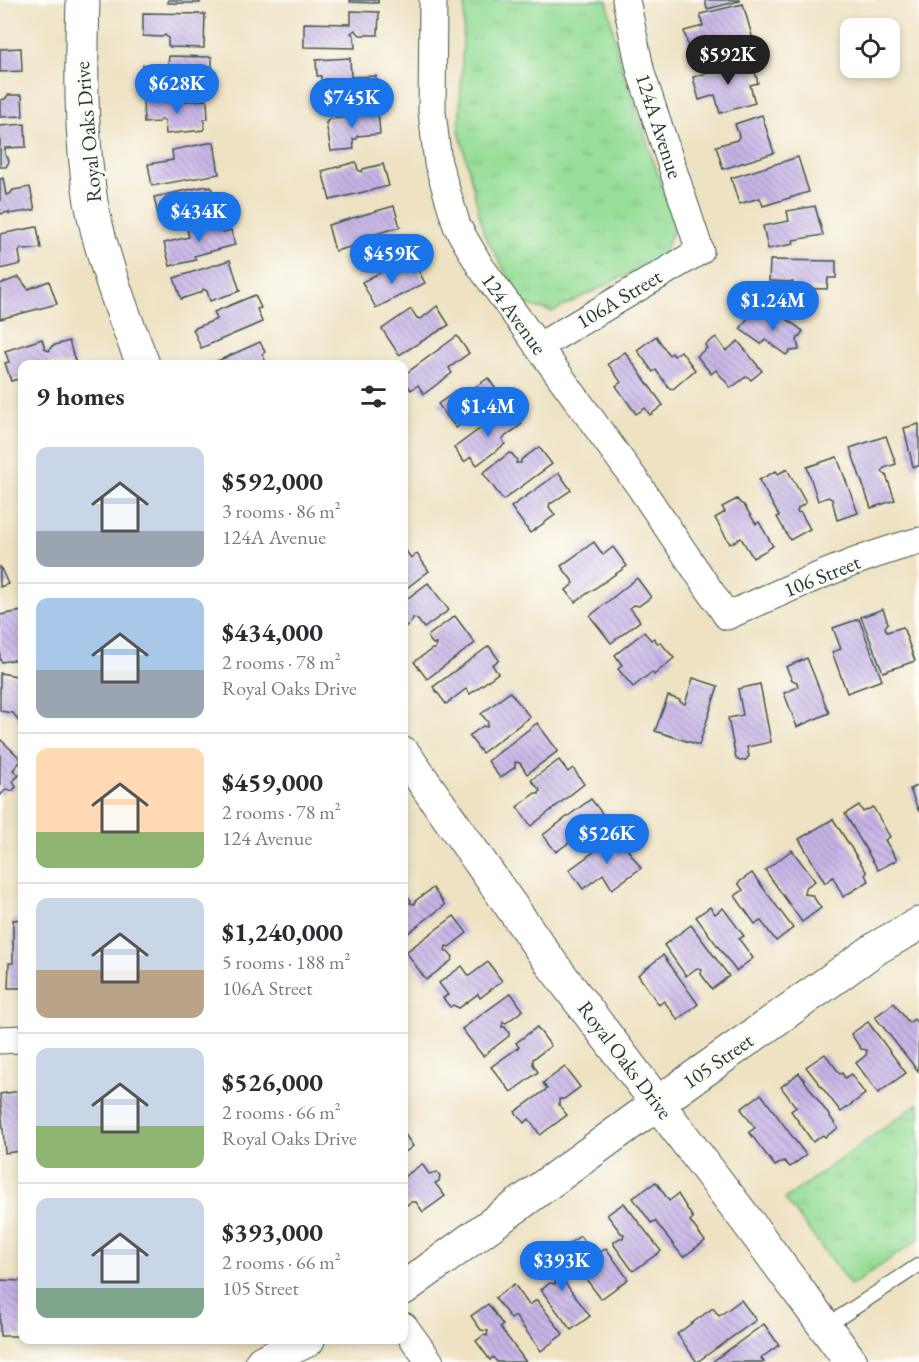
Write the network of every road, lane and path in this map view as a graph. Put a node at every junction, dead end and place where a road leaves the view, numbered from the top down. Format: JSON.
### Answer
{"nodes":[{"id":1,"x":83,"y":0,"type":"edge"},
{"id":2,"x":433,"y":0,"type":"edge"},
{"id":3,"x":626,"y":0,"type":"edge"},
{"id":4,"x":700,"y":251,"type":"joint"},
{"id":5,"x":538,"y":347,"type":"junction"},
{"id":6,"x":141,"y":360,"type":"edge"},
{"id":7,"x":919,"y":541,"type":"edge"},
{"id":8,"x":727,"y":616,"type":"joint"},
{"id":9,"x":408,"y":760,"type":"edge"},
{"id":10,"x":919,"y":924,"type":"edge"},
{"id":11,"x":0,"y":1040,"type":"edge"},
{"id":12,"x":18,"y":1040,"type":"edge"},
{"id":13,"x":658,"y":1103,"type":"junction"},
{"id":14,"x":916,"y":1272,"type":"edge"},
{"id":15,"x":408,"y":1285,"type":"edge"},
{"id":16,"x":825,"y":1327,"type":"junction"},
{"id":17,"x":408,"y":1332,"type":"edge"},
{"id":18,"x":300,"y":1344,"type":"edge"},
{"id":19,"x":262,"y":1362,"type":"edge"},
{"id":20,"x":430,"y":1362,"type":"edge"},
{"id":21,"x":851,"y":1362,"type":"edge"}],
"edges":[{"from":1,"to":6,"type":"street","name":"Royal Oaks Drive"},
{"from":2,"to":5,"type":"street","name":"124 Avenue"},
{"from":3,"to":4,"type":"street","name":"124A Avenue"},
{"from":4,"to":5,"type":"street","name":"106A Street"},
{"from":5,"to":8,"type":"street","name":"124 Avenue"},
{"from":7,"to":8,"type":"street","name":"106 Street"},
{"from":9,"to":13,"type":"street","name":"Royal Oaks Drive"},
{"from":10,"to":13,"type":"street","name":"105 Street"},
{"from":11,"to":12,"type":"street"},
{"from":13,"to":15,"type":"street","name":"105 Street"},
{"from":13,"to":16,"type":"street","name":"Royal Oaks Drive"},
{"from":14,"to":16,"type":"lane"},
{"from":16,"to":21,"type":"street","name":"Royal Oaks Drive"},
{"from":17,"to":20,"type":"street"},
{"from":18,"to":19,"type":"street"}]}
